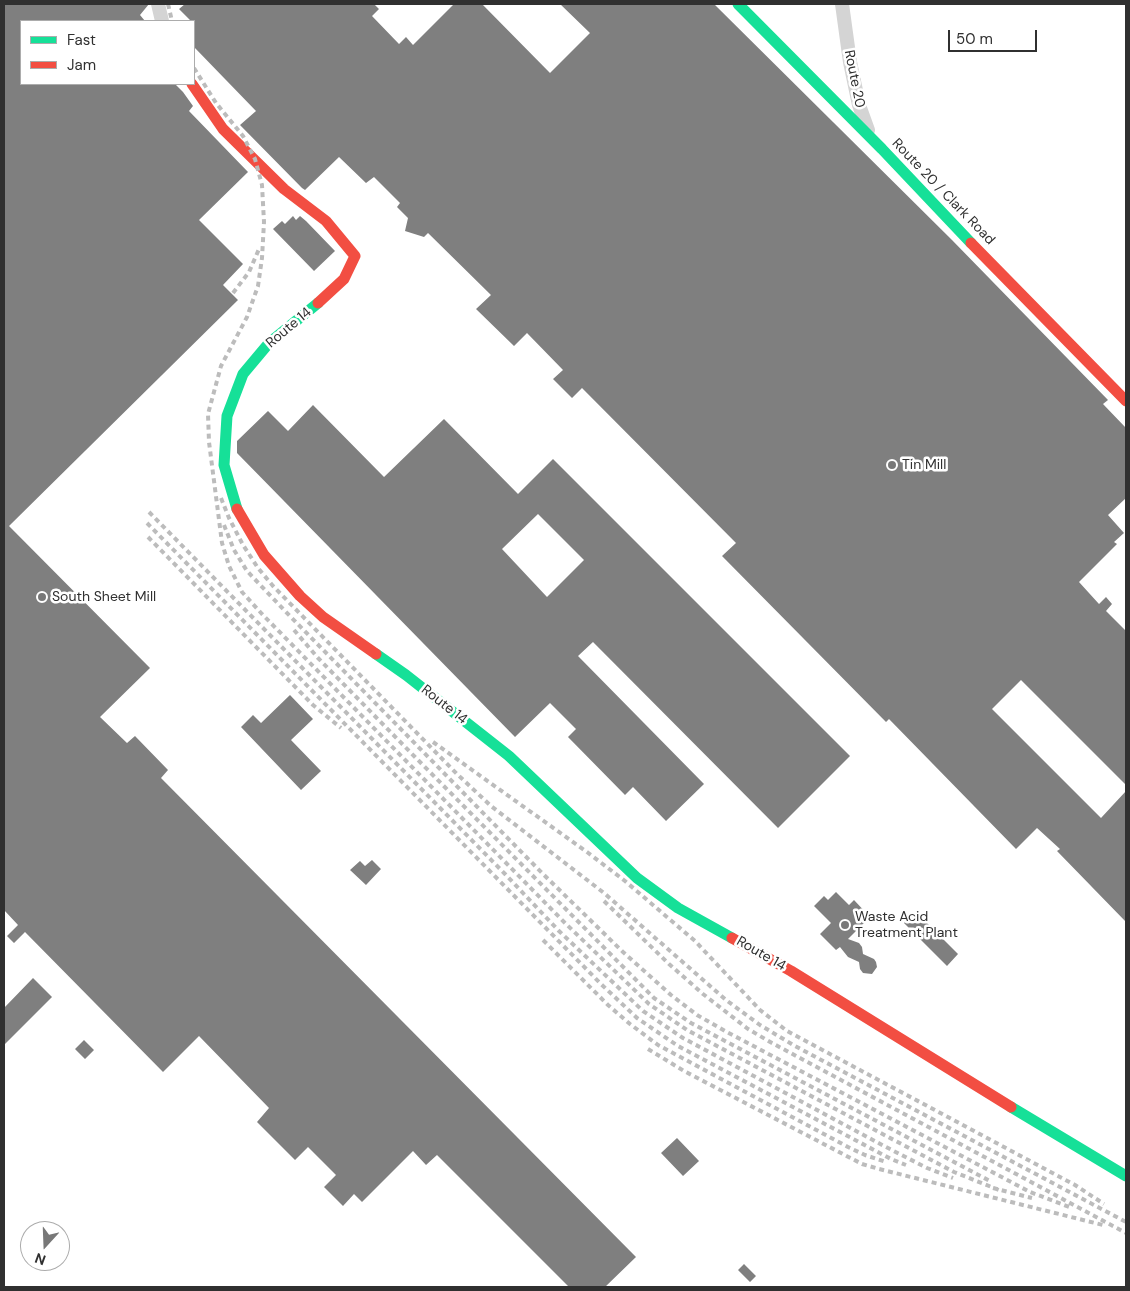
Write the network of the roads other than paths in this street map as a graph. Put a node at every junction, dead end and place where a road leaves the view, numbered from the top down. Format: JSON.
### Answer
{"nodes":[{"id":1,"x":158,"y":4,"type":"edge"},
{"id":2,"x":738,"y":4,"type":"edge"},
{"id":3,"x":842,"y":4,"type":"edge"},
{"id":4,"x":162,"y":20,"type":"edge"},
{"id":5,"x":193,"y":85,"type":"edge"},
{"id":6,"x":882,"y":149,"type":"junction"},
{"id":7,"x":1126,"y":401,"type":"edge"},
{"id":8,"x":1126,"y":1176,"type":"edge"}],
"edges":[{"from":1,"to":4,"type":"street"},
{"from":2,"to":6,"type":"street","name":"Route 20 / Clark Road"},
{"from":3,"to":6,"type":"street","name":"Route 20"},
{"from":5,"to":8,"type":"street","name":"Route 14"},
{"from":6,"to":7,"type":"street","name":"Route 20 / Clark Road"}]}
